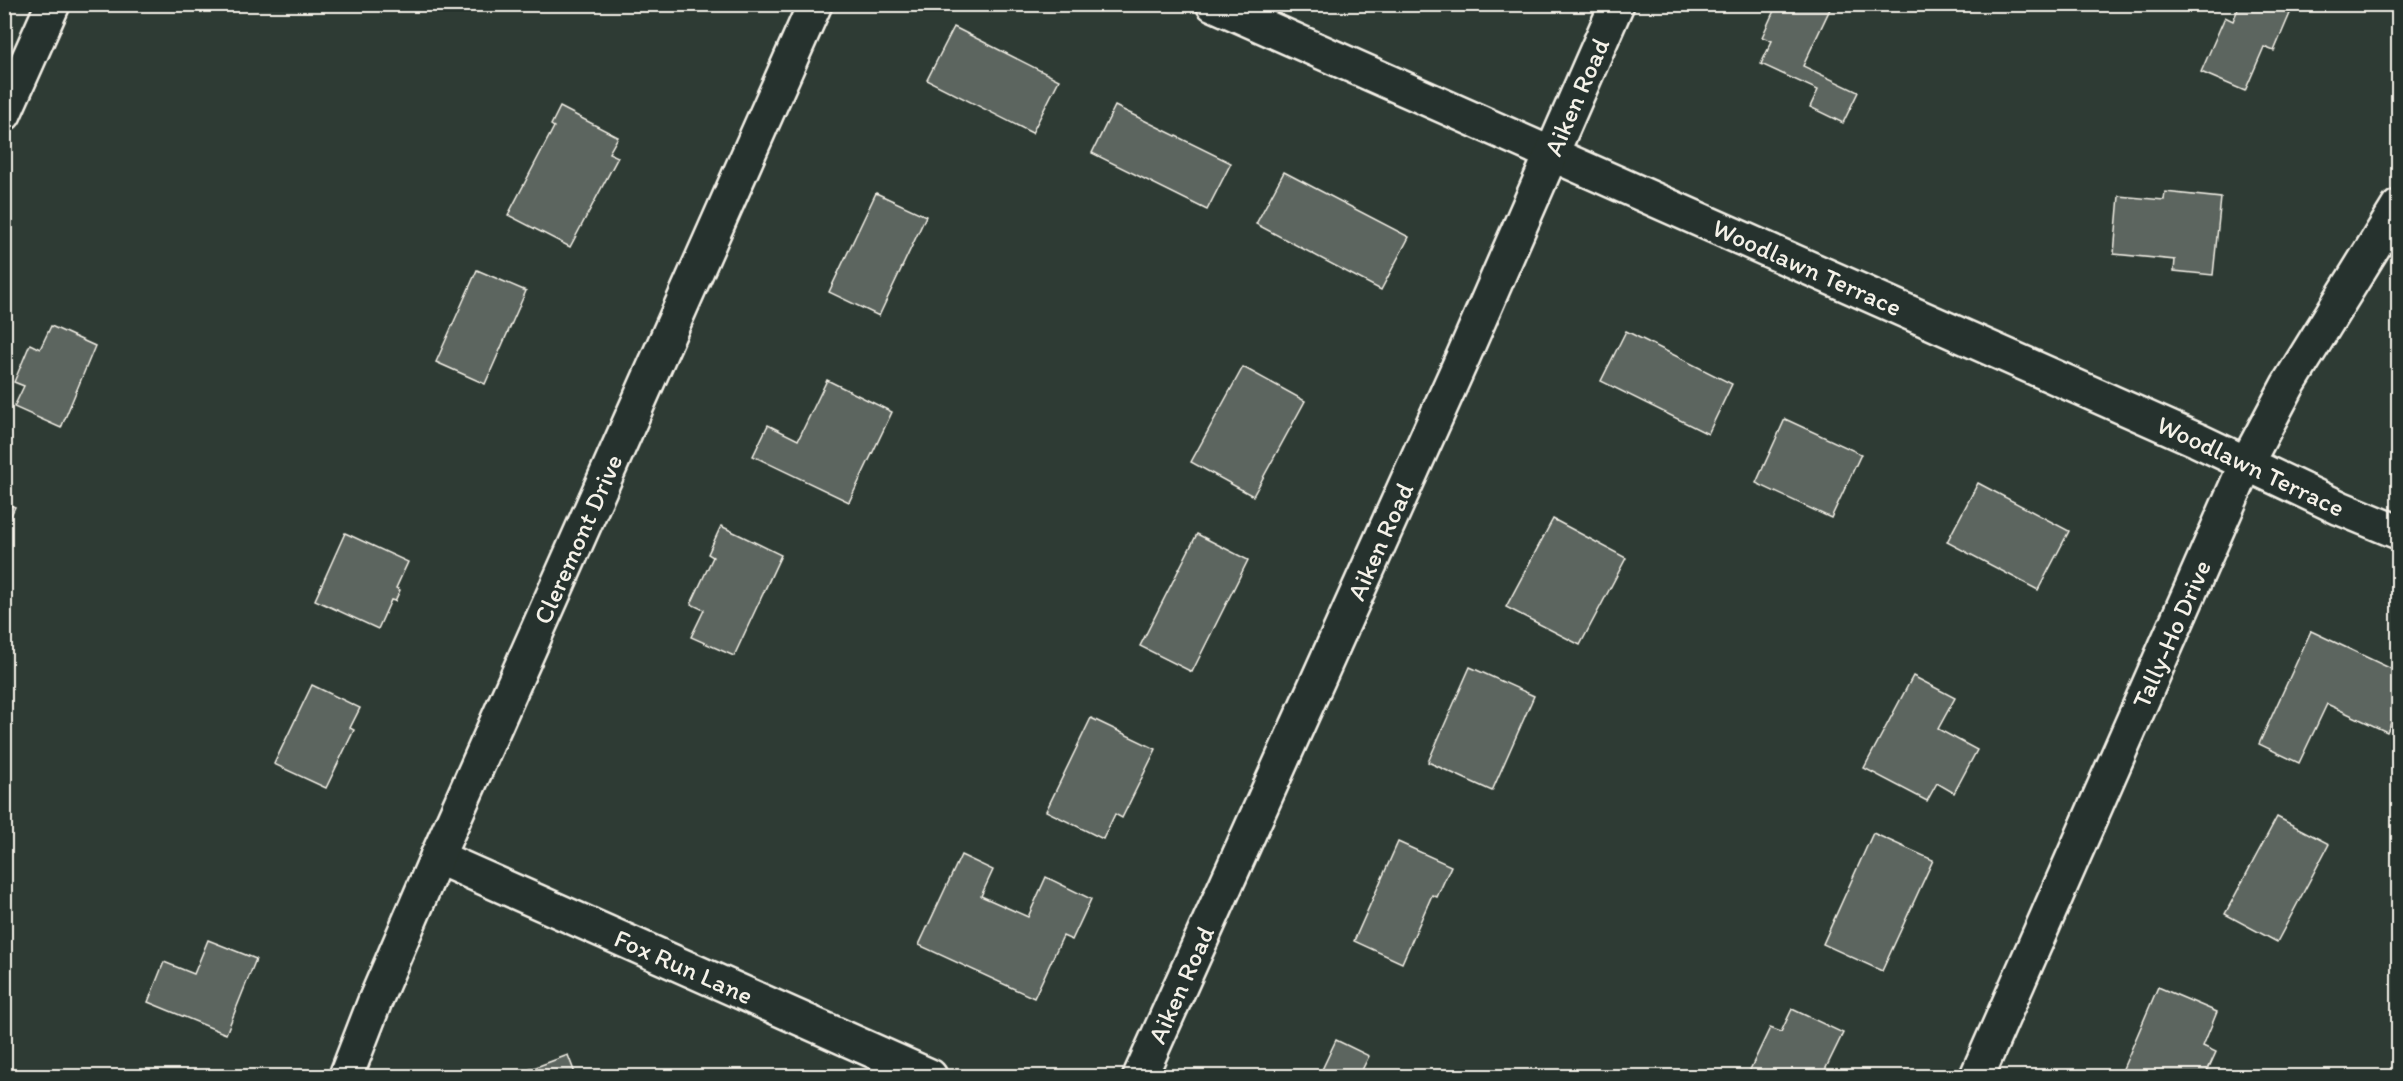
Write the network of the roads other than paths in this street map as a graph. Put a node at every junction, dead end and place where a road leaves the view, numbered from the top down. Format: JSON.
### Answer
{"nodes":[{"id":1,"x":53,"y":4,"type":"edge"},
{"id":2,"x":815,"y":4,"type":"edge"},
{"id":3,"x":1213,"y":4,"type":"edge"},
{"id":4,"x":1617,"y":4,"type":"edge"},
{"id":5,"x":4,"y":114,"type":"edge"},
{"id":6,"x":1552,"y":153,"type":"junction"},
{"id":7,"x":2398,"y":207,"type":"edge"},
{"id":8,"x":2246,"y":464,"type":"junction"},
{"id":9,"x":2398,"y":532,"type":"edge"},
{"id":10,"x":438,"y":857,"type":"junction"},
{"id":11,"x":346,"y":1077,"type":"edge"},
{"id":12,"x":930,"y":1077,"type":"edge"},
{"id":13,"x":1140,"y":1077,"type":"edge"},
{"id":14,"x":1977,"y":1077,"type":"edge"}],
"edges":[{"from":1,"to":5,"type":"street"},
{"from":2,"to":10,"type":"street","name":"Cleremont Drive"},
{"from":3,"to":6,"type":"street","name":"Woodlawn Terrace"},
{"from":4,"to":6,"type":"street","name":"Aiken Road"},
{"from":6,"to":8,"type":"street","name":"Woodlawn Terrace"},
{"from":6,"to":13,"type":"street","name":"Aiken Road"},
{"from":7,"to":8,"type":"street","name":"Tally-Ho Drive"},
{"from":8,"to":9,"type":"street","name":"Woodlawn Terrace"},
{"from":8,"to":14,"type":"street","name":"Tally-Ho Drive"},
{"from":10,"to":11,"type":"street","name":"Cleremont Drive"},
{"from":10,"to":12,"type":"street","name":"Fox Run Lane"}]}
